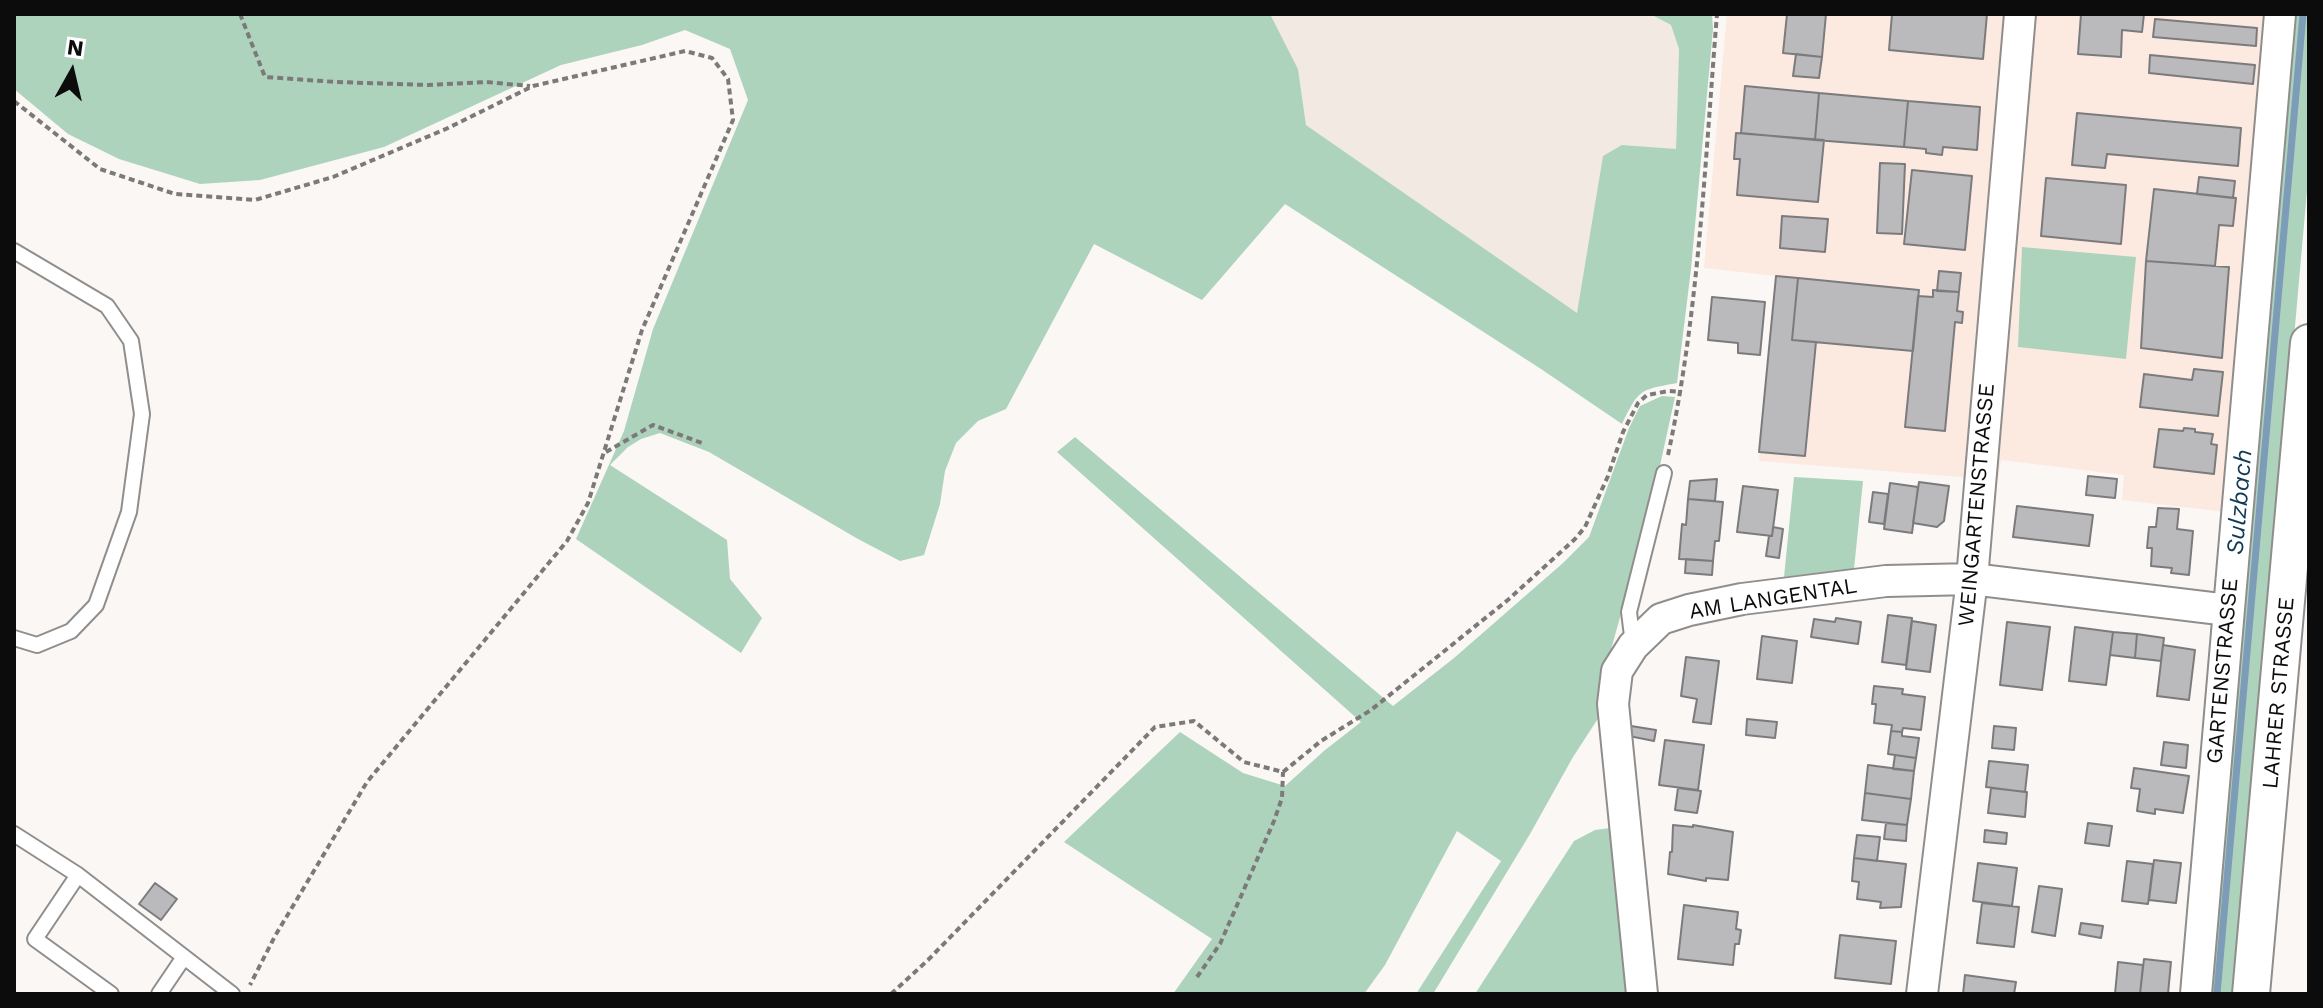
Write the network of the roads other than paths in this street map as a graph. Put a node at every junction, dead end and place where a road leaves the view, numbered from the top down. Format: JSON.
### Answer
{"nodes":[{"id":1,"x":2020,"y":14,"type":"edge"},
{"id":2,"x":2280,"y":14,"type":"edge"},
{"id":3,"x":14,"y":251,"type":"edge"},
{"id":4,"x":2309,"y":343,"type":"edge"},
{"id":5,"x":1664,"y":473,"type":"road end"},
{"id":6,"x":2302,"y":516,"type":"edge"},
{"id":7,"x":1972,"y":579,"type":"junction"},
{"id":8,"x":2228,"y":610,"type":"junction"},
{"id":9,"x":14,"y":638,"type":"edge"},
{"id":10,"x":1633,"y":646,"type":"junction"},
{"id":11,"x":14,"y":834,"type":"edge"},
{"id":12,"x":78,"y":875,"type":"junction"},
{"id":13,"x":184,"y":957,"type":"junction"},
{"id":14,"x":111,"y":994,"type":"edge"},
{"id":15,"x":159,"y":994,"type":"edge"},
{"id":16,"x":232,"y":994,"type":"edge"},
{"id":17,"x":1642,"y":994,"type":"edge"},
{"id":18,"x":1922,"y":994,"type":"edge"},
{"id":19,"x":2196,"y":994,"type":"edge"},
{"id":20,"x":2251,"y":994,"type":"edge"}],
"edges":[{"from":1,"to":7,"type":"street","name":"WEINGARTENSTRASSE"},
{"from":2,"to":8,"type":"street","name":"GARTENSTRASSE"},
{"from":3,"to":9,"type":"lane"},
{"from":4,"to":6,"type":"street","name":"LAHRER STRASSE"},
{"from":5,"to":10,"type":"lane"},
{"from":6,"to":20,"type":"street","name":"LAHRER STRASSE"},
{"from":7,"to":8,"type":"street","name":"AM LANGENTAL"},
{"from":7,"to":10,"type":"street","name":"AM LANGENTAL"},
{"from":7,"to":18,"type":"street","name":"WEINGARTENSTRASSE"},
{"from":8,"to":19,"type":"street","name":"GARTENSTRASSE"},
{"from":10,"to":17,"type":"street","name":"AM LANGENTAL"},
{"from":11,"to":12,"type":"lane"},
{"from":12,"to":13,"type":"lane"},
{"from":12,"to":14,"type":"lane"},
{"from":13,"to":15,"type":"lane"},
{"from":13,"to":16,"type":"lane"}]}
